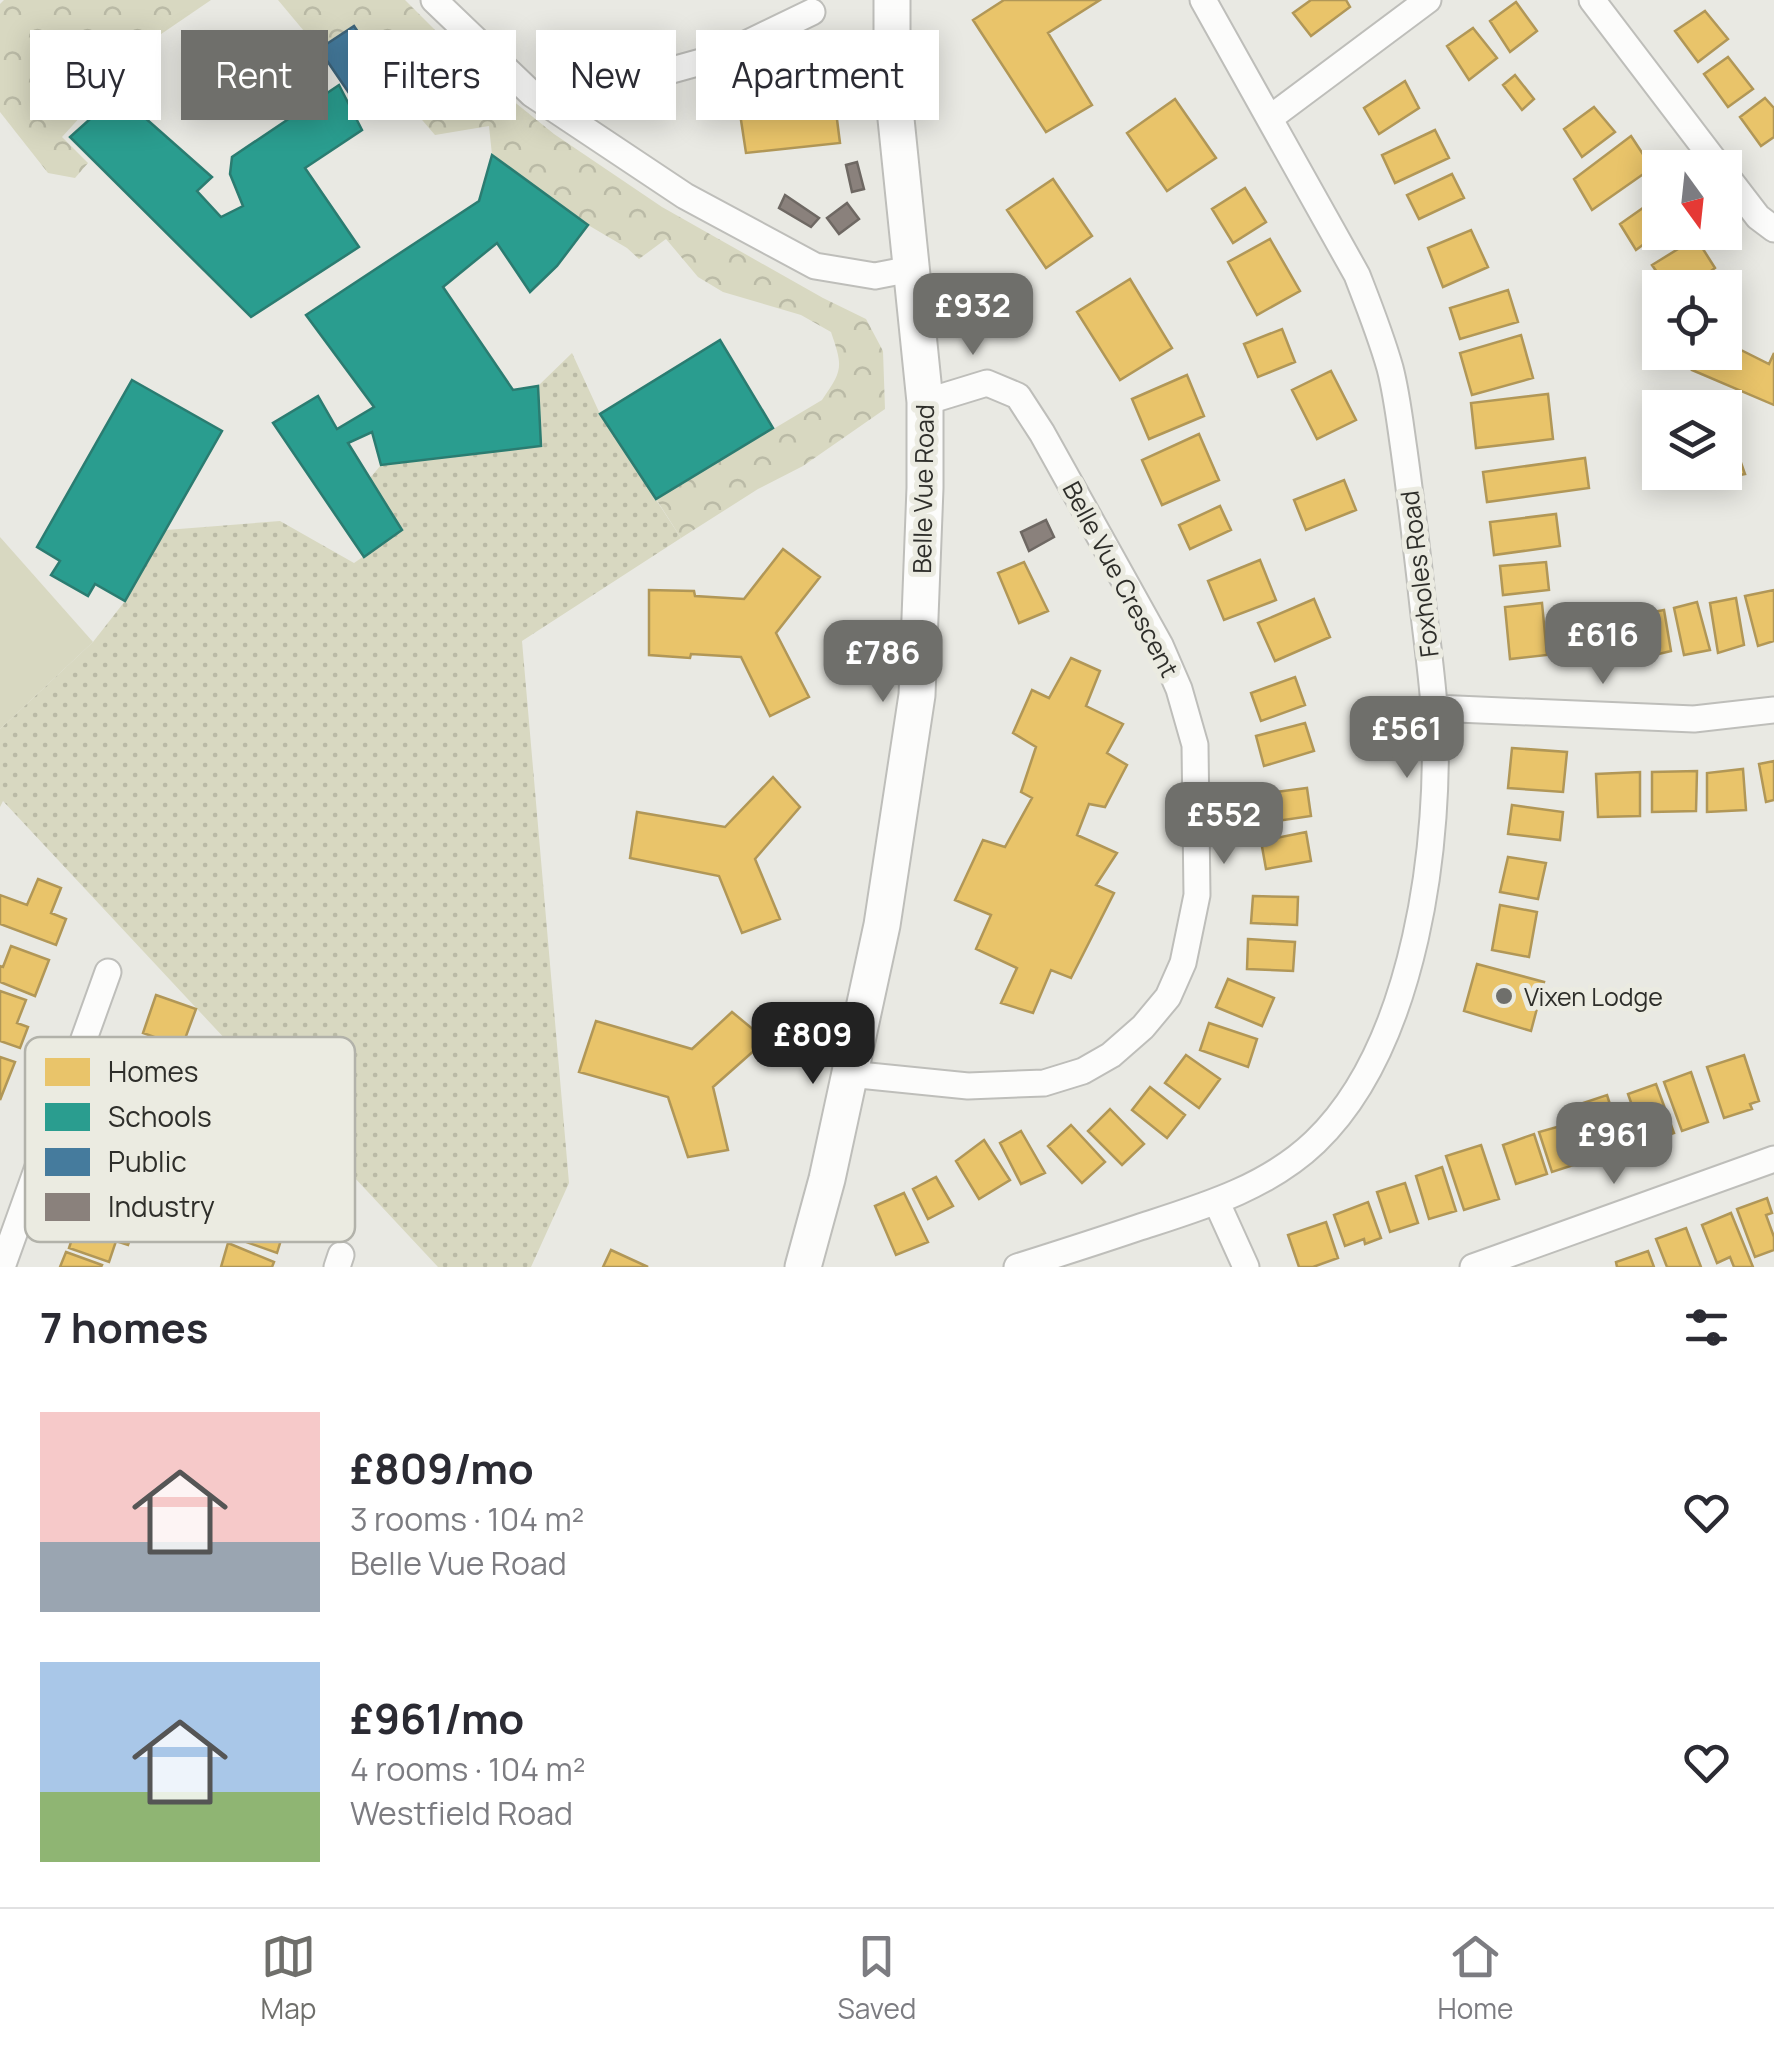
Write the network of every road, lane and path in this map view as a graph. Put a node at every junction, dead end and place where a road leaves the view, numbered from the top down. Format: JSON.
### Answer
{"nodes":[{"id":1,"x":434,"y":0,"type":"edge"},
{"id":2,"x":892,"y":0,"type":"edge"},
{"id":3,"x":1203,"y":0,"type":"edge"},
{"id":4,"x":1428,"y":0,"type":"edge"},
{"id":5,"x":1592,"y":0,"type":"edge"},
{"id":6,"x":812,"y":12,"type":"dead end"},
{"id":7,"x":1270,"y":118,"type":"junction"},
{"id":8,"x":574,"y":122,"type":"junction"},
{"id":9,"x":1706,"y":150,"type":"edge"},
{"id":10,"x":1742,"y":197,"type":"edge"},
{"id":11,"x":1774,"y":229,"type":"edge"},
{"id":12,"x":911,"y":269,"type":"junction"},
{"id":13,"x":925,"y":402,"type":"junction"},
{"id":14,"x":1434,"y":708,"type":"junction"},
{"id":15,"x":1774,"y":710,"type":"edge"},
{"id":16,"x":108,"y":972,"type":"dead end"},
{"id":17,"x":85,"y":1037,"type":"edge"},
{"id":18,"x":849,"y":1074,"type":"junction"},
{"id":19,"x":1774,"y":1159,"type":"edge"},
{"id":20,"x":1217,"y":1202,"type":"junction"},
{"id":21,"x":25,"y":1203,"type":"edge"},
{"id":22,"x":2,"y":1267,"type":"edge"},
{"id":23,"x":803,"y":1267,"type":"edge"},
{"id":24,"x":1017,"y":1267,"type":"edge"},
{"id":25,"x":1246,"y":1267,"type":"edge"},
{"id":26,"x":1472,"y":1267,"type":"edge"}],
"edges":[{"from":1,"to":8,"type":"street"},
{"from":2,"to":12,"type":"main road","name":"Belle Vue Road"},
{"from":3,"to":7,"type":"street","name":"Foxholes Road"},
{"from":4,"to":7,"type":"street"},
{"from":5,"to":9,"type":"street"},
{"from":6,"to":8,"type":"street"},
{"from":7,"to":14,"type":"street","name":"Foxholes Road"},
{"from":8,"to":12,"type":"street"},
{"from":10,"to":11,"type":"street"},
{"from":12,"to":13,"type":"main road","name":"Belle Vue Road"},
{"from":13,"to":18,"type":"main road","name":"Belle Vue Road"},
{"from":13,"to":18,"type":"street","name":"Belle Vue Crescent"},
{"from":14,"to":15,"type":"street"},
{"from":14,"to":20,"type":"street","name":"Foxholes Road"},
{"from":16,"to":17,"type":"street"},
{"from":18,"to":23,"type":"main road","name":"Belle Vue Road"},
{"from":19,"to":26,"type":"street"},
{"from":20,"to":24,"type":"street","name":"Foxholes Road"},
{"from":20,"to":25,"type":"street"},
{"from":21,"to":22,"type":"street"}]}
